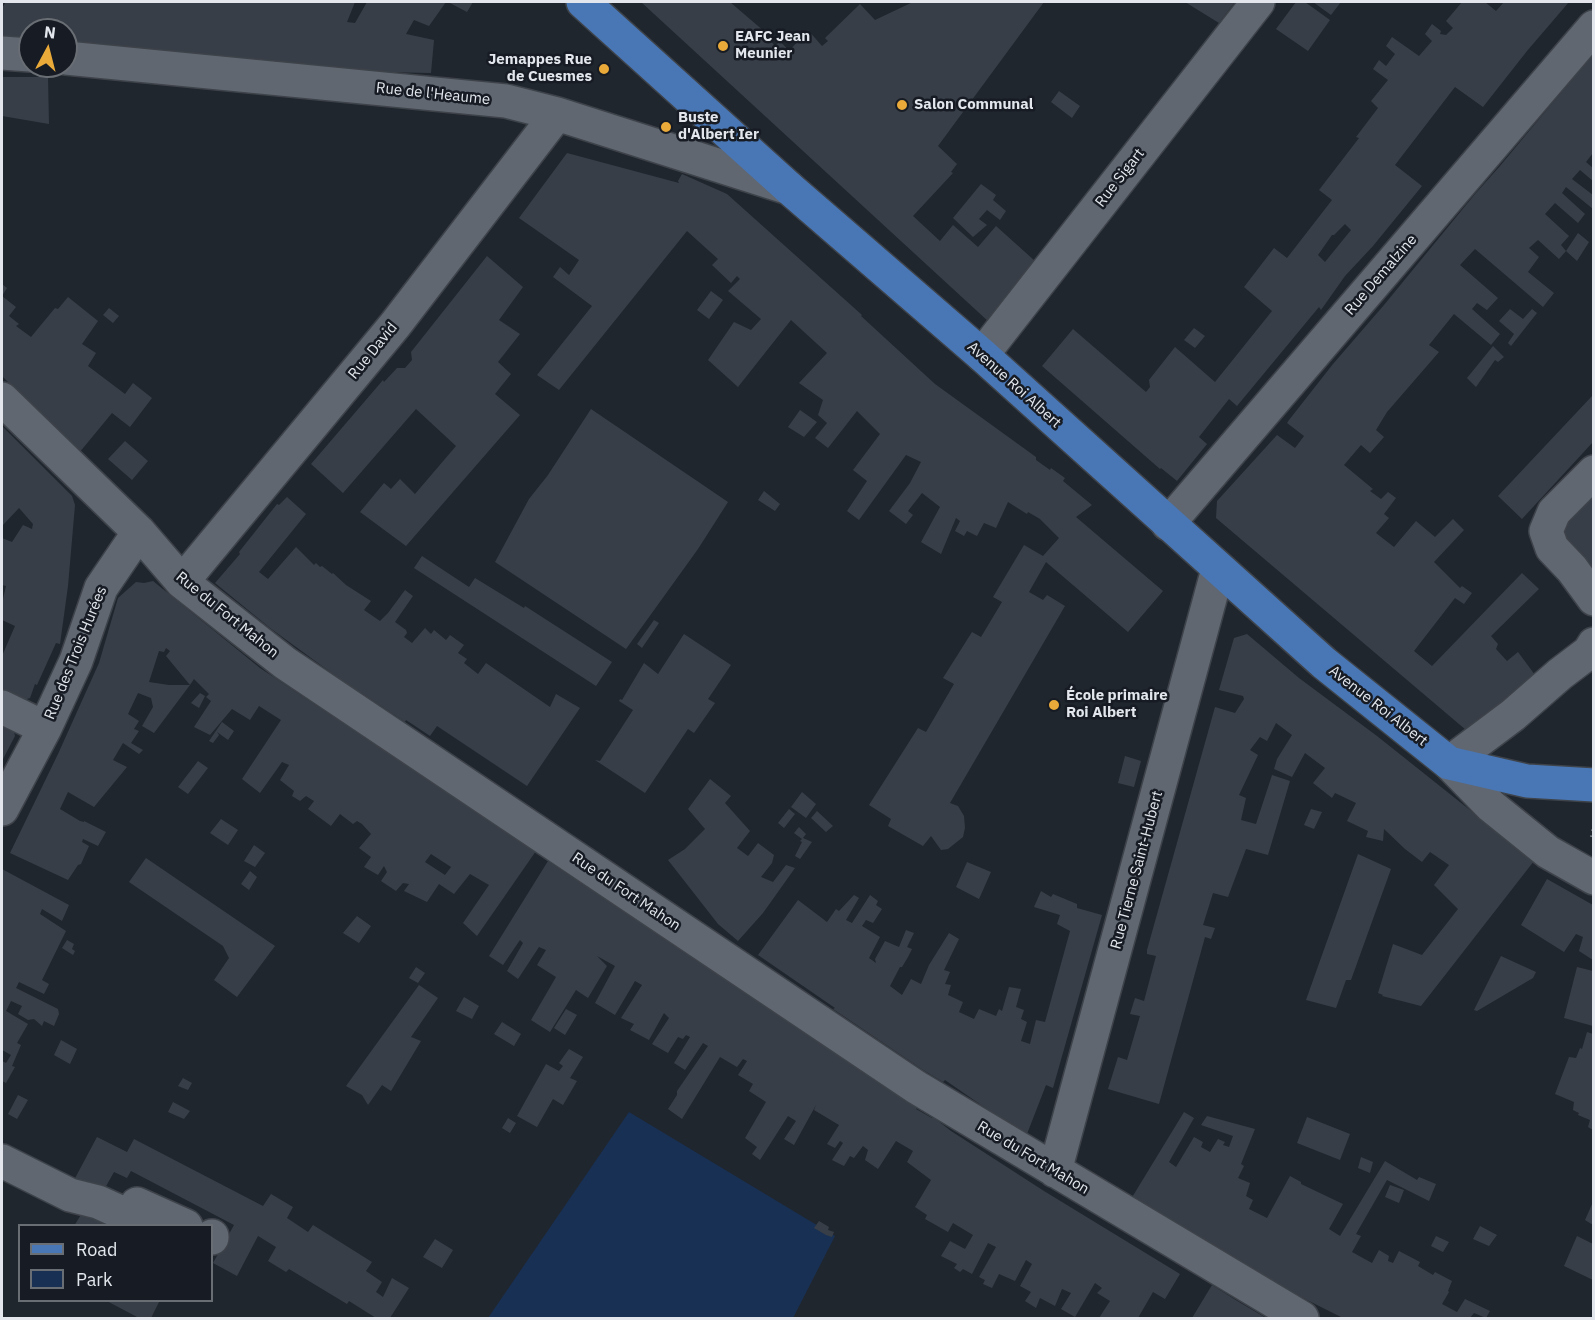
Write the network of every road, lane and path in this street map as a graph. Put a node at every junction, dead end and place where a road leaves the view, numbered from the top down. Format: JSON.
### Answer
{"nodes":[{"id":1,"x":583,"y":2,"type":"edge"},
{"id":2,"x":1258,"y":2,"type":"edge"},
{"id":3,"x":1593,"y":27,"type":"edge"},
{"id":4,"x":2,"y":53,"type":"edge"},
{"id":5,"x":18,"y":54,"type":"edge"},
{"id":6,"x":78,"y":59,"type":"edge"},
{"id":7,"x":557,"y":114,"type":"junction"},
{"id":8,"x":789,"y":188,"type":"junction"},
{"id":9,"x":982,"y":355,"type":"junction"},
{"id":10,"x":2,"y":399,"type":"edge"},
{"id":11,"x":1593,"y":472,"type":"edge"},
{"id":12,"x":1168,"y":524,"type":"junction"},
{"id":13,"x":140,"y":532,"type":"junction"},
{"id":14,"x":1218,"y":569,"type":"junction"},
{"id":15,"x":182,"y":582,"type":"junction"},
{"id":16,"x":1593,"y":599,"type":"edge"},
{"id":17,"x":1593,"y":644,"type":"edge"},
{"id":18,"x":2,"y":707,"type":"edge"},
{"id":19,"x":45,"y":728,"type":"junction"},
{"id":20,"x":1449,"y":763,"type":"junction"},
{"id":21,"x":1593,"y":785,"type":"edge"},
{"id":22,"x":2,"y":809,"type":"edge"},
{"id":23,"x":1593,"y":878,"type":"edge"},
{"id":24,"x":2,"y":1161,"type":"edge"},
{"id":25,"x":1055,"y":1171,"type":"junction"},
{"id":26,"x":129,"y":1221,"type":"edge"},
{"id":27,"x":182,"y":1224,"type":"edge"},
{"id":28,"x":1302,"y":1318,"type":"edge"}],
"edges":[{"from":1,"to":8,"type":"main road","name":"Avenue Roi Albert"},
{"from":2,"to":9,"type":"street","name":"Rue Sigart"},
{"from":3,"to":12,"type":"street","name":"Rue Demalzine"},
{"from":4,"to":5,"type":"street"},
{"from":6,"to":7,"type":"street","name":"Rue de l'Heaume"},
{"from":7,"to":8,"type":"street","name":"Rue de l'Heaume"},
{"from":7,"to":15,"type":"street","name":"Rue David"},
{"from":8,"to":9,"type":"main road","name":"Avenue Roi Albert"},
{"from":9,"to":12,"type":"main road","name":"Avenue Roi Albert"},
{"from":10,"to":13,"type":"street","name":"Rue du Fort Mahon"},
{"from":11,"to":16,"type":"street"},
{"from":12,"to":14,"type":"main road","name":"Avenue Roi Albert"},
{"from":13,"to":15,"type":"street","name":"Rue du Fort Mahon"},
{"from":13,"to":19,"type":"street","name":"Rue des Trois Hurées"},
{"from":14,"to":20,"type":"main road","name":"Avenue Roi Albert"},
{"from":14,"to":25,"type":"street","name":"Rue Tierne Saint-Hubert"},
{"from":15,"to":25,"type":"street","name":"Rue du Fort Mahon"},
{"from":17,"to":20,"type":"street"},
{"from":18,"to":19,"type":"street"},
{"from":19,"to":22,"type":"street","name":"Rue des Trois Hurées"},
{"from":20,"to":21,"type":"main road"},
{"from":20,"to":23,"type":"street"},
{"from":24,"to":26,"type":"street"},
{"from":25,"to":28,"type":"street","name":"Rue du Fort Mahon"},
{"from":26,"to":27,"type":"street"}]}
